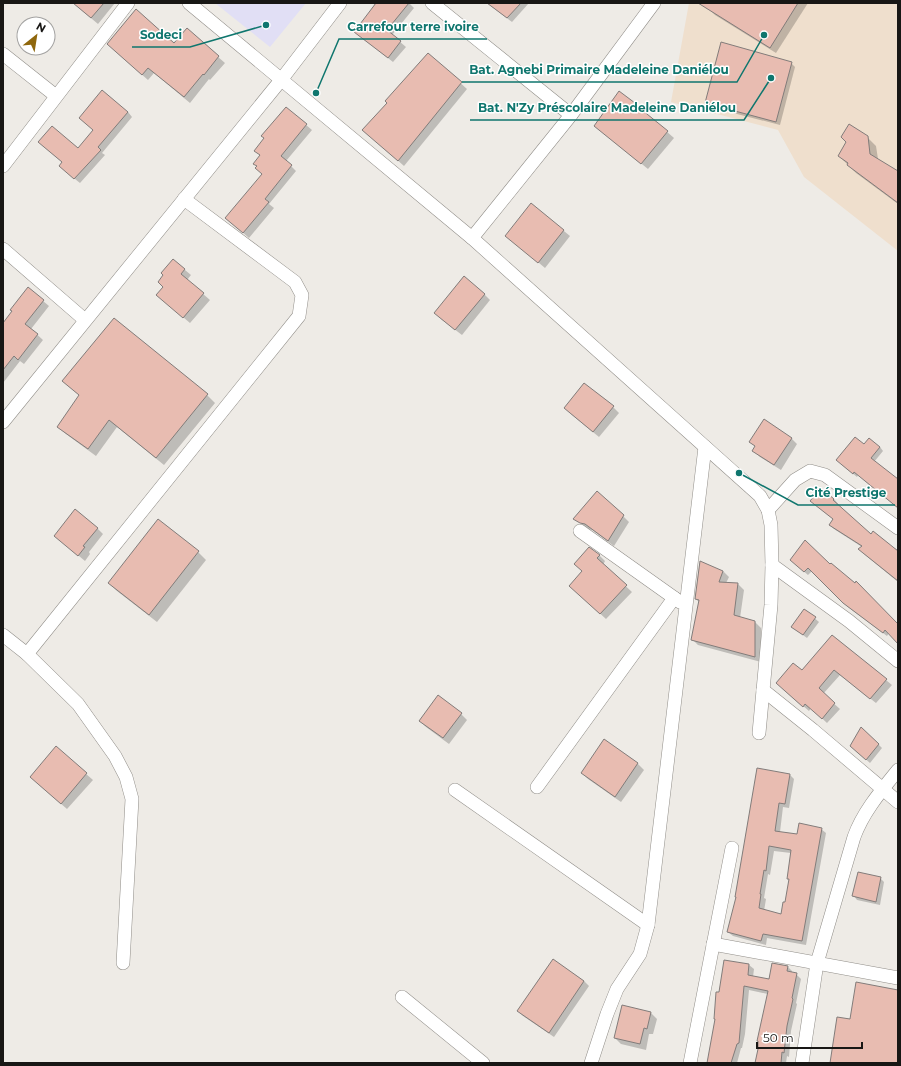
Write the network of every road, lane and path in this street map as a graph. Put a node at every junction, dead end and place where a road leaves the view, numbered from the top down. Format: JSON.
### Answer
{"nodes":[{"id":1,"x":128,"y":3,"type":"edge"},
{"id":2,"x":189,"y":3,"type":"edge"},
{"id":3,"x":340,"y":3,"type":"edge"},
{"id":4,"x":432,"y":3,"type":"edge"},
{"id":5,"x":654,"y":3,"type":"edge"},
{"id":6,"x":3,"y":54,"type":"edge"},
{"id":7,"x":282,"y":80,"type":"junction"},
{"id":8,"x":56,"y":96,"type":"junction"},
{"id":9,"x":571,"y":116,"type":"junction"},
{"id":10,"x":3,"y":166,"type":"edge"},
{"id":11,"x":184,"y":199,"type":"junction"},
{"id":12,"x":472,"y":238,"type":"junction"},
{"id":13,"x":3,"y":249,"type":"edge"},
{"id":14,"x":85,"y":320,"type":"junction"},
{"id":15,"x":3,"y":422,"type":"edge"},
{"id":16,"x":704,"y":447,"type":"junction"},
{"id":17,"x":768,"y":510,"type":"junction"},
{"id":18,"x":898,"y":528,"type":"edge"},
{"id":19,"x":580,"y":531,"type":"dead end"},
{"id":20,"x":772,"y":565,"type":"junction"},
{"id":21,"x":674,"y":598,"type":"junction"},
{"id":22,"x":686,"y":606,"type":"junction"},
{"id":23,"x":3,"y":635,"type":"edge"},
{"id":24,"x":27,"y":654,"type":"junction"},
{"id":25,"x":898,"y":661,"type":"edge"},
{"id":26,"x":763,"y":690,"type":"junction"},
{"id":27,"x":759,"y":733,"type":"dead end"},
{"id":28,"x":898,"y":770,"type":"edge"},
{"id":29,"x":537,"y":787,"type":"dead end"},
{"id":30,"x":883,"y":789,"type":"junction"},
{"id":31,"x":455,"y":790,"type":"dead end"},
{"id":32,"x":898,"y":802,"type":"edge"},
{"id":33,"x":732,"y":848,"type":"dead end"},
{"id":34,"x":648,"y":925,"type":"junction"},
{"id":35,"x":713,"y":944,"type":"junction"},
{"id":36,"x":123,"y":963,"type":"dead end"},
{"id":37,"x":817,"y":963,"type":"junction"},
{"id":38,"x":898,"y":978,"type":"edge"},
{"id":39,"x":402,"y":997,"type":"dead end"},
{"id":40,"x":478,"y":1061,"type":"edge"},
{"id":41,"x":592,"y":1063,"type":"edge"},
{"id":42,"x":690,"y":1063,"type":"edge"},
{"id":43,"x":802,"y":1063,"type":"edge"}],
"edges":[{"from":1,"to":8,"type":"street"},
{"from":2,"to":7,"type":"street"},
{"from":3,"to":7,"type":"street"},
{"from":4,"to":9,"type":"street"},
{"from":5,"to":9,"type":"street"},
{"from":6,"to":8,"type":"street"},
{"from":7,"to":11,"type":"street"},
{"from":7,"to":12,"type":"street"},
{"from":8,"to":10,"type":"street"},
{"from":9,"to":12,"type":"street"},
{"from":11,"to":14,"type":"street"},
{"from":11,"to":24,"type":"street"},
{"from":12,"to":16,"type":"street"},
{"from":13,"to":14,"type":"street"},
{"from":14,"to":15,"type":"street"},
{"from":16,"to":17,"type":"street"},
{"from":16,"to":22,"type":"street"},
{"from":17,"to":18,"type":"street"},
{"from":17,"to":20,"type":"street"},
{"from":19,"to":21,"type":"street"},
{"from":20,"to":25,"type":"street"},
{"from":20,"to":26,"type":"street"},
{"from":21,"to":22,"type":"street"},
{"from":21,"to":29,"type":"street"},
{"from":22,"to":34,"type":"street"},
{"from":23,"to":24,"type":"street"},
{"from":24,"to":36,"type":"street"},
{"from":26,"to":27,"type":"street"},
{"from":26,"to":30,"type":"street"},
{"from":28,"to":30,"type":"street"},
{"from":30,"to":32,"type":"street"},
{"from":30,"to":37,"type":"street"},
{"from":31,"to":34,"type":"street"},
{"from":33,"to":35,"type":"street"},
{"from":34,"to":41,"type":"street"},
{"from":35,"to":37,"type":"street"},
{"from":35,"to":42,"type":"street"},
{"from":37,"to":38,"type":"street"},
{"from":37,"to":43,"type":"street"},
{"from":39,"to":40,"type":"street"}]}
